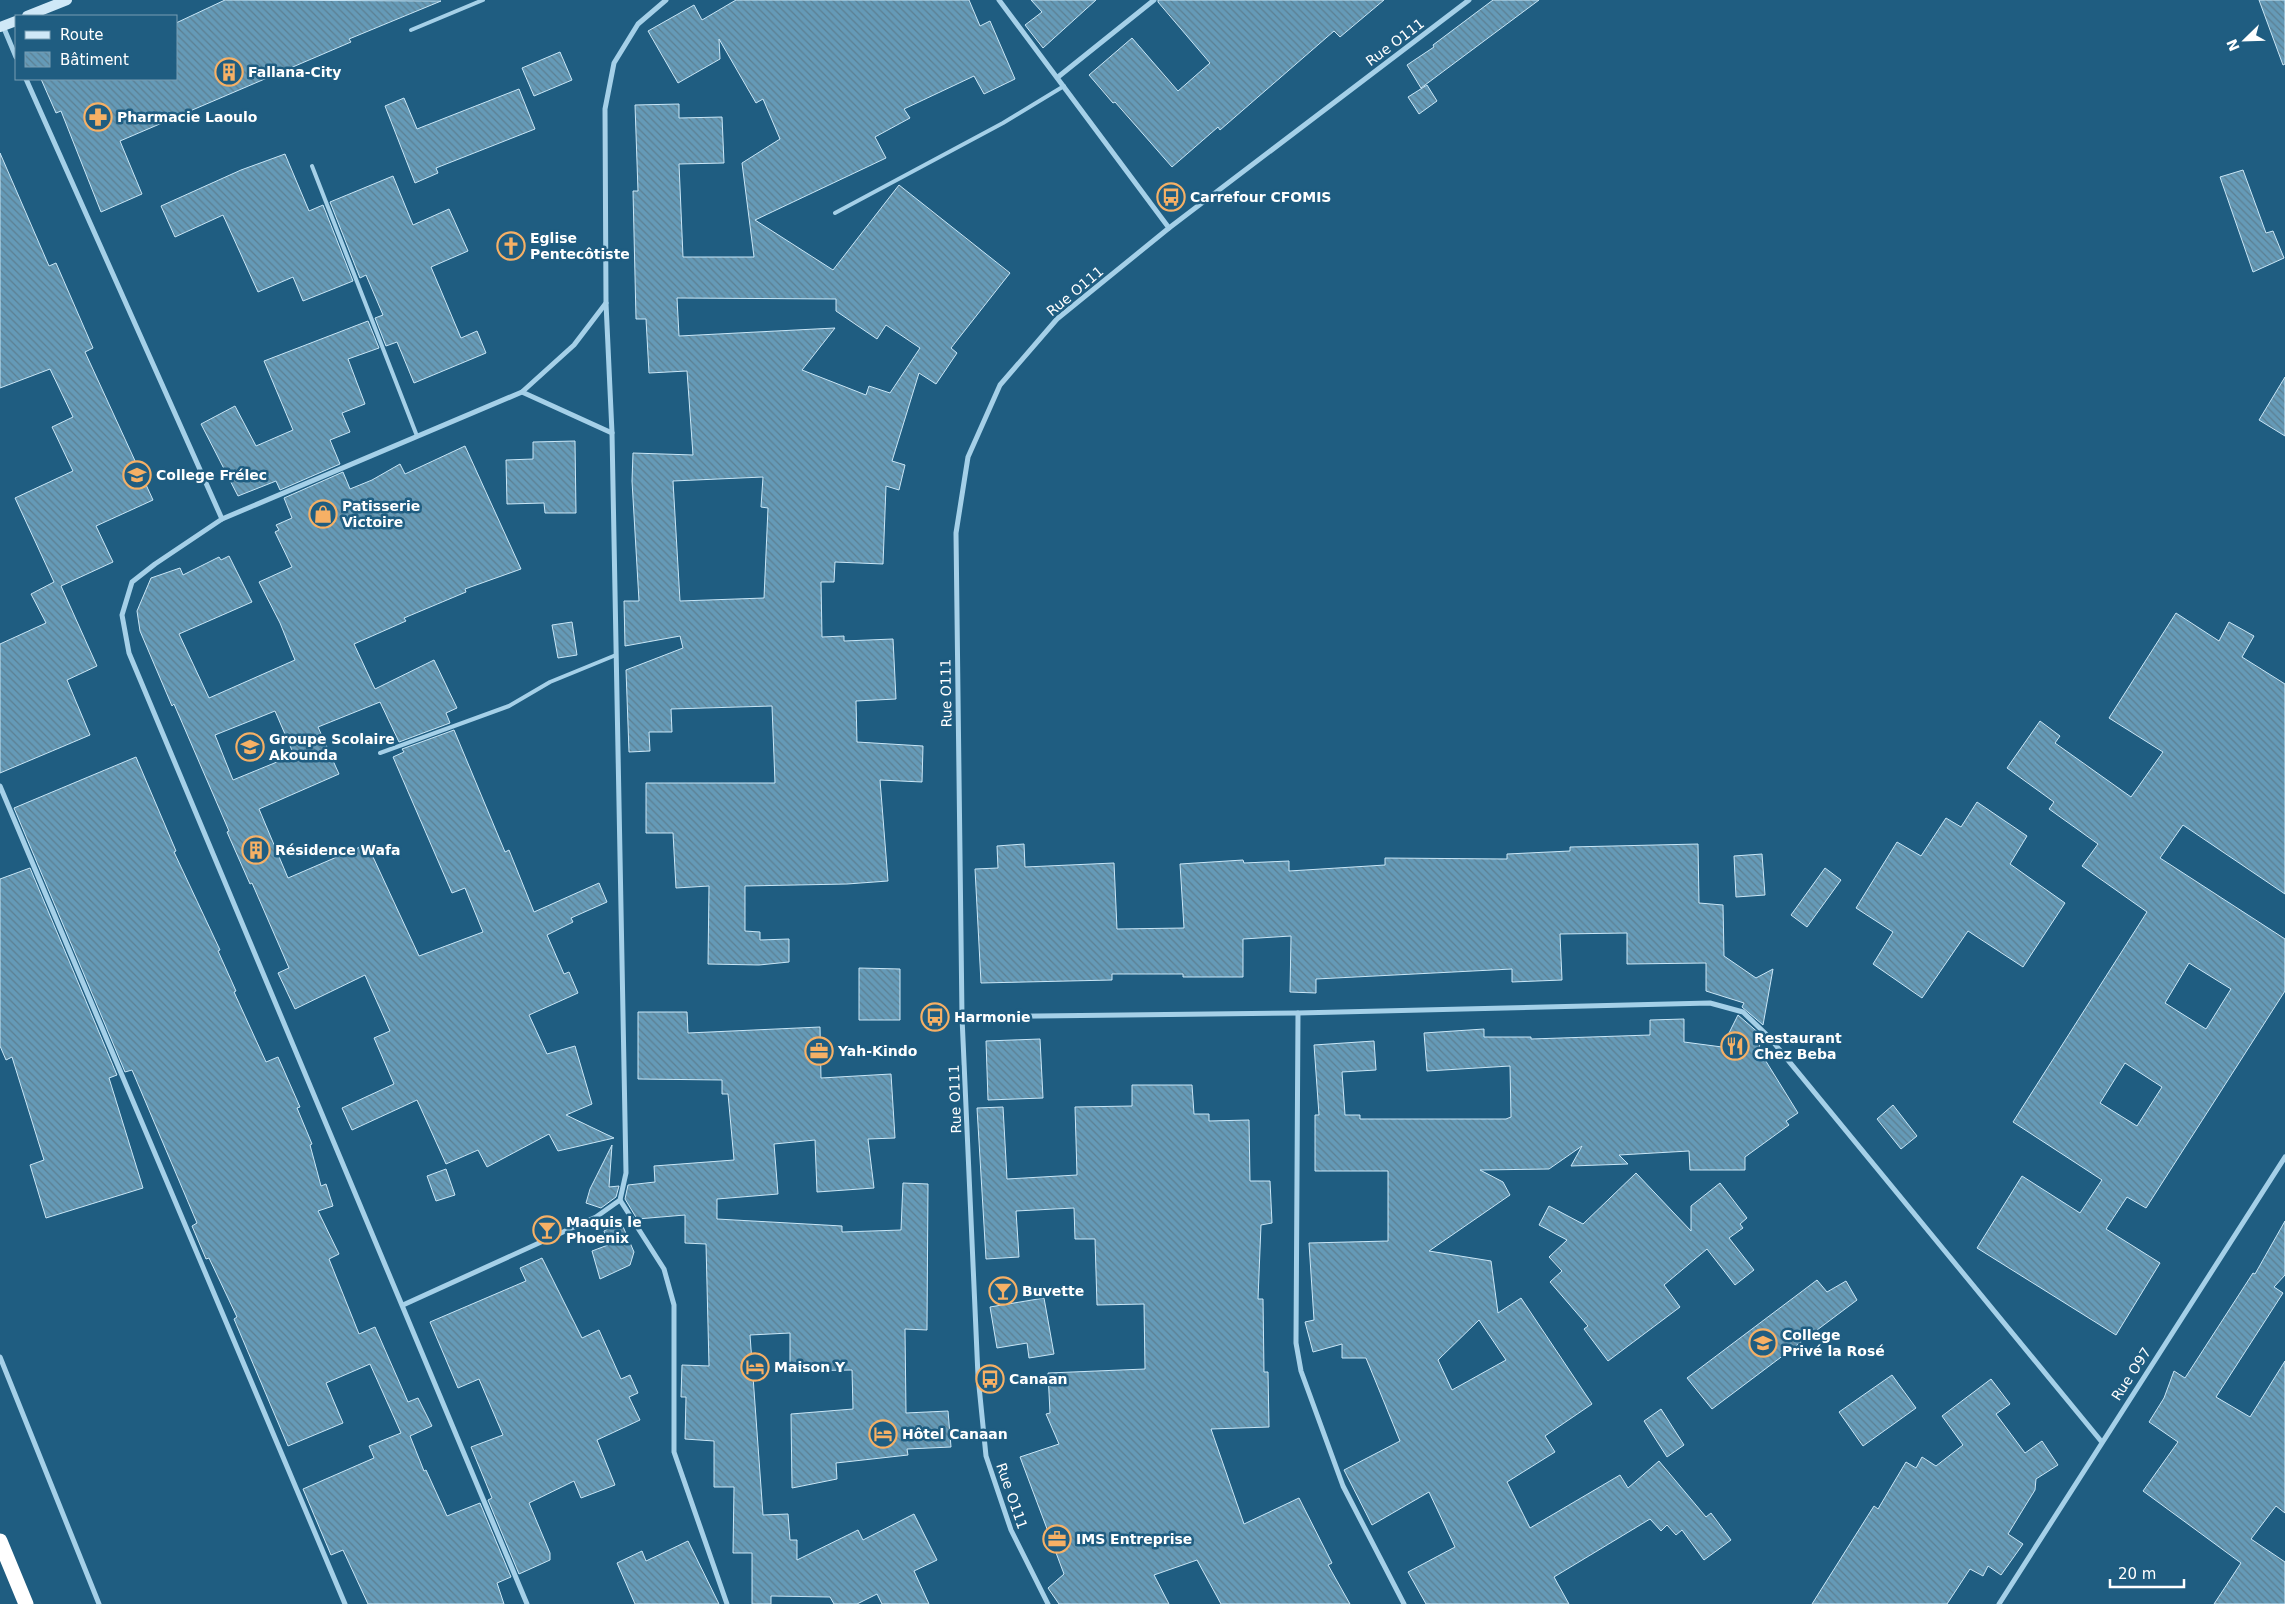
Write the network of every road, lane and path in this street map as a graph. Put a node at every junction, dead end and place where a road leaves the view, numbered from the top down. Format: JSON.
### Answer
{"nodes":[{"id":1,"x":67,"y":0,"type":"edge"},
{"id":2,"x":483,"y":0,"type":"edge"},
{"id":3,"x":666,"y":0,"type":"edge"},
{"id":4,"x":999,"y":0,"type":"edge"},
{"id":5,"x":1154,"y":0,"type":"edge"},
{"id":6,"x":1469,"y":0,"type":"edge"},
{"id":7,"x":30,"y":15,"type":"edge"},
{"id":8,"x":15,"y":21,"type":"edge"},
{"id":9,"x":1,"y":27,"type":"edge"},
{"id":10,"x":411,"y":30,"type":"dead end"},
{"id":11,"x":15,"y":55,"type":"edge"},
{"id":12,"x":1058,"y":77,"type":"junction"},
{"id":13,"x":26,"y":80,"type":"edge"},
{"id":14,"x":1064,"y":86,"type":"junction"},
{"id":15,"x":312,"y":166,"type":"dead end"},
{"id":16,"x":835,"y":213,"type":"dead end"},
{"id":17,"x":1169,"y":228,"type":"junction"},
{"id":18,"x":606,"y":303,"type":"junction"},
{"id":19,"x":522,"y":392,"type":"junction"},
{"id":20,"x":612,"y":433,"type":"junction"},
{"id":21,"x":417,"y":436,"type":"junction"},
{"id":22,"x":222,"y":518,"type":"junction"},
{"id":23,"x":616,"y":655,"type":"junction"},
{"id":24,"x":380,"y":753,"type":"dead end"},
{"id":25,"x":0,"y":786,"type":"edge"},
{"id":26,"x":1298,"y":1014,"type":"junction"},
{"id":27,"x":962,"y":1017,"type":"junction"},
{"id":28,"x":2285,"y":1157,"type":"edge"},
{"id":29,"x":620,"y":1200,"type":"junction"},
{"id":30,"x":403,"y":1305,"type":"junction"},
{"id":31,"x":0,"y":1357,"type":"edge"},
{"id":32,"x":2101,"y":1441,"type":"junction"},
{"id":33,"x":0,"y":1541,"type":"edge"},
{"id":34,"x":26,"y":1604,"type":"edge"},
{"id":35,"x":99,"y":1604,"type":"edge"},
{"id":36,"x":344,"y":1604,"type":"edge"},
{"id":37,"x":528,"y":1604,"type":"edge"},
{"id":38,"x":727,"y":1604,"type":"edge"},
{"id":39,"x":1048,"y":1604,"type":"edge"},
{"id":40,"x":1404,"y":1604,"type":"edge"},
{"id":41,"x":1998,"y":1604,"type":"edge"}],
"edges":[{"from":1,"to":7,"type":"main road"},
{"from":2,"to":10,"type":"lane"},
{"from":3,"to":18,"type":"street"},
{"from":4,"to":12,"type":"street"},
{"from":5,"to":12,"type":"street"},
{"from":6,"to":17,"type":"street","name":"Rue O111"},
{"from":8,"to":9,"type":"main road"},
{"from":9,"to":11,"type":"street"},
{"from":12,"to":14,"type":"street"},
{"from":13,"to":22,"type":"street"},
{"from":14,"to":16,"type":"lane"},
{"from":14,"to":17,"type":"street"},
{"from":15,"to":21,"type":"lane"},
{"from":17,"to":27,"type":"street","name":"Rue O111"},
{"from":18,"to":19,"type":"street"},
{"from":18,"to":20,"type":"street"},
{"from":19,"to":20,"type":"street"},
{"from":19,"to":21,"type":"street"},
{"from":20,"to":23,"type":"street"},
{"from":21,"to":22,"type":"street"},
{"from":22,"to":30,"type":"street"},
{"from":23,"to":24,"type":"lane"},
{"from":23,"to":29,"type":"street"},
{"from":25,"to":36,"type":"street"},
{"from":26,"to":27,"type":"street"},
{"from":26,"to":32,"type":"street"},
{"from":26,"to":40,"type":"street"},
{"from":27,"to":39,"type":"street","name":"Rue O111"},
{"from":28,"to":32,"type":"street","name":"Rue O97"},
{"from":29,"to":30,"type":"street"},
{"from":29,"to":38,"type":"street"},
{"from":30,"to":37,"type":"street"},
{"from":31,"to":35,"type":"street"},
{"from":32,"to":41,"type":"street","name":"Rue O97"},
{"from":33,"to":34,"type":"highway"}]}
